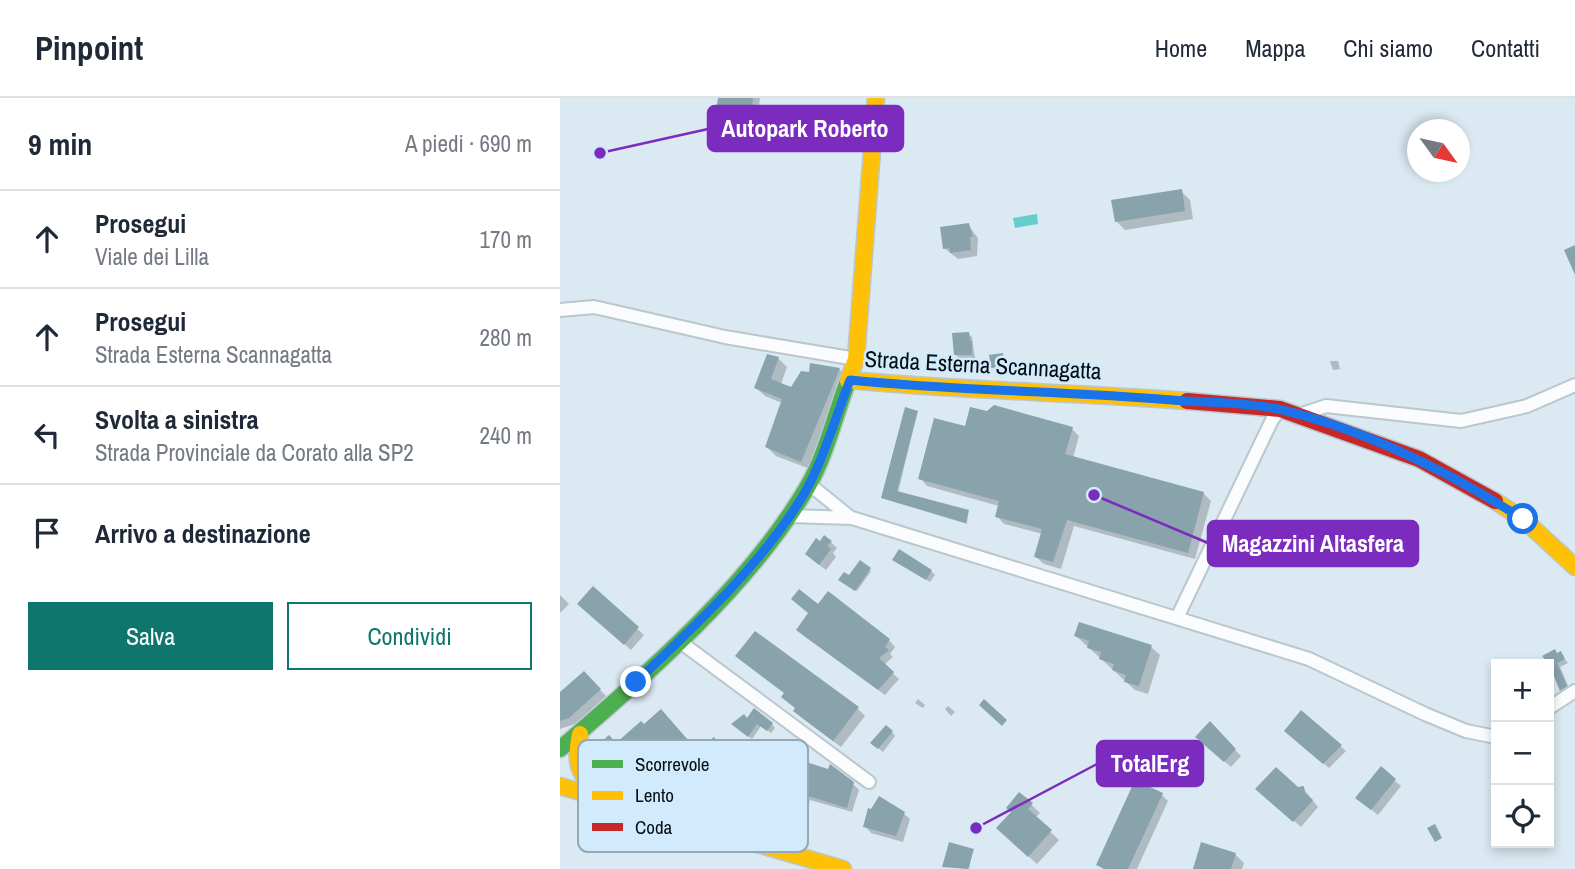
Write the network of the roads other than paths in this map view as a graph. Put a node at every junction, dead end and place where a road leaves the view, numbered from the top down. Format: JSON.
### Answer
{"nodes":[{"id":1,"x":876,"y":98,"type":"edge"},
{"id":2,"x":560,"y":310,"type":"edge"},
{"id":3,"x":856,"y":359,"type":"junction"},
{"id":4,"x":850,"y":380,"type":"junction"},
{"id":5,"x":1575,"y":385,"type":"edge"},
{"id":6,"x":1280,"y":409,"type":"junction"},
{"id":7,"x":1299,"y":415,"type":"junction"},
{"id":8,"x":809,"y":484,"type":"junction"},
{"id":9,"x":790,"y":516,"type":"junction"},
{"id":10,"x":852,"y":518,"type":"junction"},
{"id":11,"x":1575,"y":567,"type":"edge"},
{"id":12,"x":1177,"y":618,"type":"junction"},
{"id":13,"x":679,"y":641,"type":"junction"},
{"id":14,"x":1575,"y":691,"type":"edge"},
{"id":15,"x":1554,"y":705,"type":"edge"},
{"id":16,"x":580,"y":734,"type":"junction"},
{"id":17,"x":1491,"y":736,"type":"edge"},
{"id":18,"x":579,"y":740,"type":"edge"},
{"id":19,"x":578,"y":743,"type":"edge"},
{"id":20,"x":560,"y":749,"type":"edge"},
{"id":21,"x":560,"y":763,"type":"edge"},
{"id":22,"x":578,"y":773,"type":"joint"},
{"id":23,"x":869,"y":782,"type":"dead end"},
{"id":24,"x":560,"y":786,"type":"edge"},
{"id":25,"x":578,"y":791,"type":"edge"},
{"id":26,"x":740,"y":852,"type":"edge"},
{"id":27,"x":786,"y":852,"type":"edge"},
{"id":28,"x":797,"y":869,"type":"edge"},
{"id":29,"x":843,"y":869,"type":"edge"}],
"edges":[{"from":1,"to":3,"type":"main road"},
{"from":2,"to":3,"type":"street"},
{"from":3,"to":4,"type":"main road"},
{"from":4,"to":6,"type":"main road","name":"Strada Esterna Scannagatta"},
{"from":4,"to":8,"type":"main road"},
{"from":5,"to":7,"type":"street"},
{"from":6,"to":7,"type":"main road","name":"Strada Esterna Scannagatta"},
{"from":6,"to":12,"type":"street"},
{"from":7,"to":11,"type":"main road","name":"Strada Esterna Scannagatta"},
{"from":8,"to":9,"type":"main road"},
{"from":8,"to":10,"type":"street"},
{"from":9,"to":10,"type":"street"},
{"from":9,"to":13,"type":"main road"},
{"from":10,"to":12,"type":"street"},
{"from":12,"to":17,"type":"street"},
{"from":13,"to":16,"type":"main road"},
{"from":13,"to":23,"type":"street"},
{"from":14,"to":15,"type":"street"},
{"from":16,"to":18,"type":"main road"},
{"from":16,"to":20,"type":"main road"},
{"from":19,"to":22,"type":"main road"},
{"from":21,"to":22,"type":"main road"},
{"from":24,"to":25,"type":"main road"},
{"from":26,"to":28,"type":"main road"},
{"from":27,"to":29,"type":"main road"}]}
